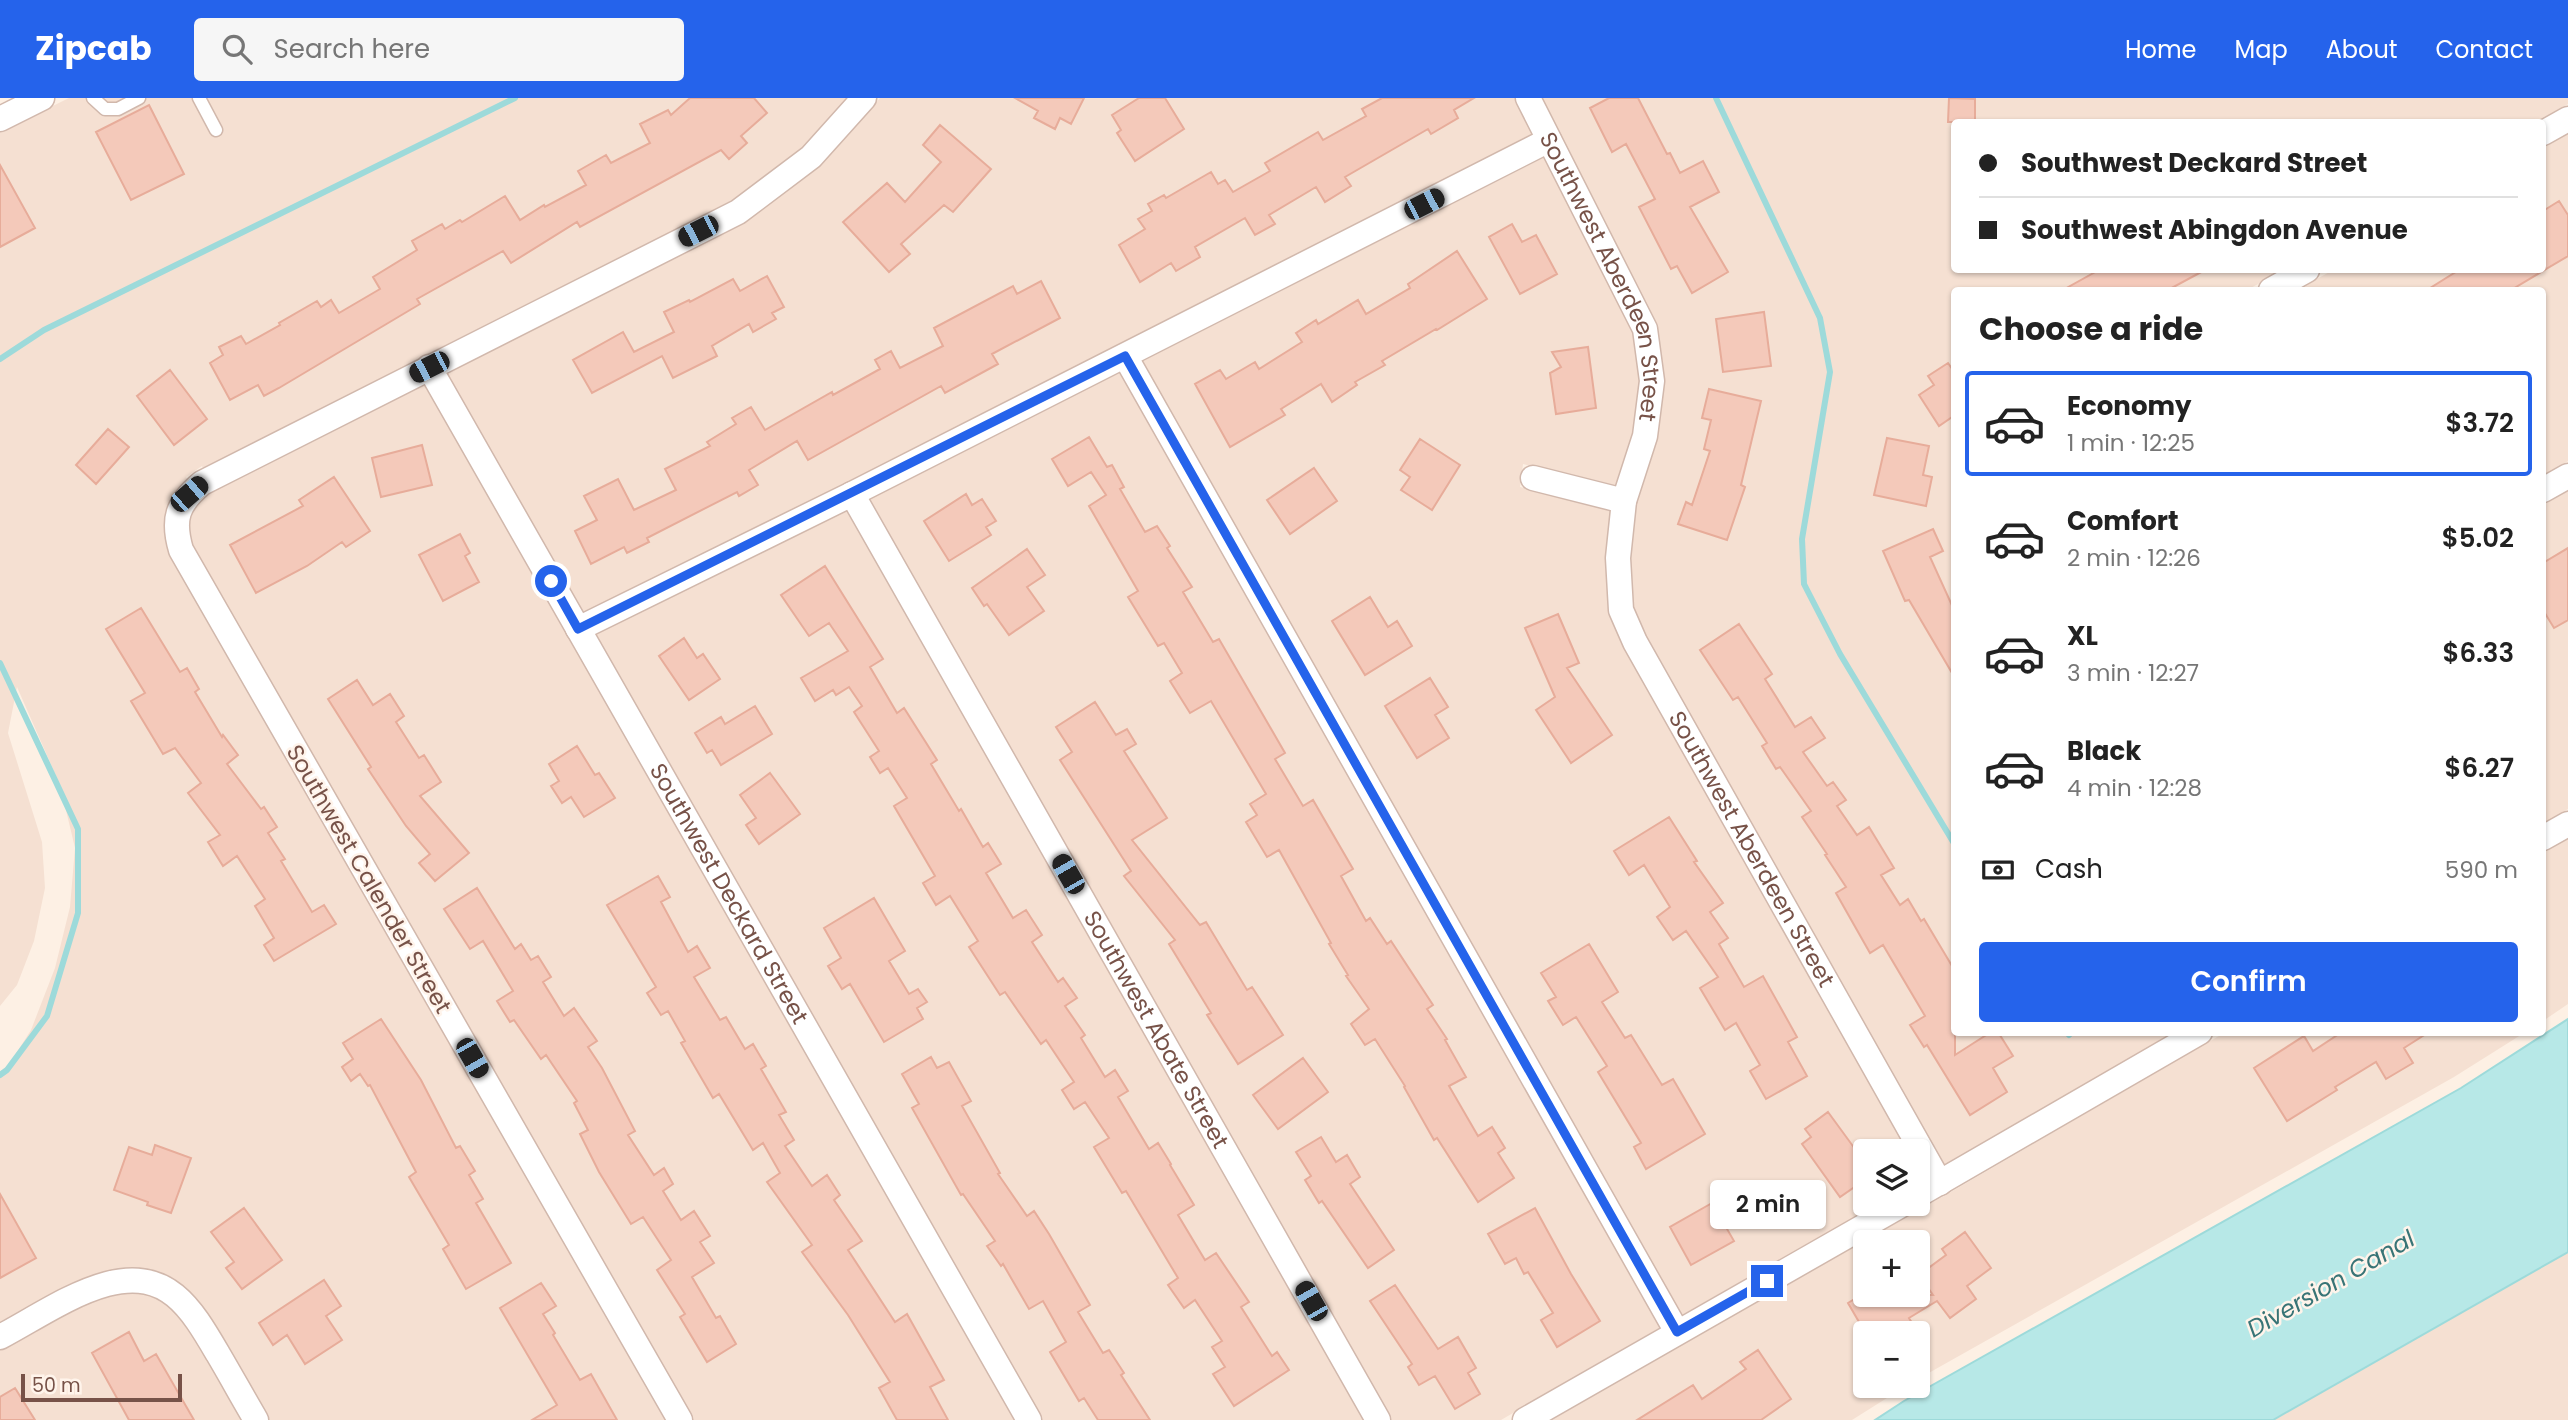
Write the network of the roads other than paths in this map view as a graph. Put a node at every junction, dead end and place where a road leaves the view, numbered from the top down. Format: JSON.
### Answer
{"nodes":[{"id":1,"x":41,"y":98,"type":"edge"},
{"id":2,"x":93,"y":98,"type":"edge"},
{"id":3,"x":139,"y":98,"type":"edge"},
{"id":4,"x":199,"y":98,"type":"edge"},
{"id":5,"x":864,"y":98,"type":"edge"},
{"id":6,"x":1528,"y":98,"type":"edge"},
{"id":7,"x":0,"y":119,"type":"edge"},
{"id":8,"x":2568,"y":119,"type":"edge"},
{"id":9,"x":216,"y":130,"type":"dead end"},
{"id":10,"x":2546,"y":131,"type":"edge"},
{"id":11,"x":1549,"y":140,"type":"junction"},
{"id":12,"x":2302,"y":273,"type":"edge"},
{"id":13,"x":2276,"y":287,"type":"edge"},
{"id":14,"x":1125,"y":356,"type":"junction"},
{"id":15,"x":429,"y":367,"type":"junction"},
{"id":16,"x":2568,"y":475,"type":"edge"},
{"id":17,"x":1533,"y":478,"type":"dead end"},
{"id":18,"x":2546,"y":488,"type":"edge"},
{"id":19,"x":852,"y":494,"type":"junction"},
{"id":20,"x":1624,"y":501,"type":"junction"},
{"id":21,"x":578,"y":629,"type":"junction"},
{"id":22,"x":2568,"y":824,"type":"edge"},
{"id":23,"x":2546,"y":836,"type":"edge"},
{"id":24,"x":2193,"y":1036,"type":"edge"},
{"id":25,"x":1940,"y":1183,"type":"junction"},
{"id":26,"x":1930,"y":1188,"type":"edge"},
{"id":27,"x":1882,"y":1216,"type":"edge"},
{"id":28,"x":1677,"y":1332,"type":"junction"},
{"id":29,"x":0,"y":1336,"type":"edge"},
{"id":30,"x":256,"y":1420,"type":"edge"},
{"id":31,"x":680,"y":1420,"type":"edge"},
{"id":32,"x":1029,"y":1420,"type":"edge"},
{"id":33,"x":1378,"y":1420,"type":"edge"},
{"id":34,"x":1525,"y":1420,"type":"edge"}],
"edges":[{"from":1,"to":7,"type":"street"},
{"from":2,"to":3,"type":"lane"},
{"from":4,"to":9,"type":"lane"},
{"from":5,"to":15,"type":"street"},
{"from":6,"to":11,"type":"street","name":"Southwest Aberdeen Street"},
{"from":8,"to":10,"type":"street"},
{"from":11,"to":14,"type":"street"},
{"from":11,"to":20,"type":"street","name":"Southwest Aberdeen Street"},
{"from":12,"to":13,"type":"street"},
{"from":14,"to":19,"type":"street"},
{"from":14,"to":28,"type":"street"},
{"from":15,"to":21,"type":"street","name":"Southwest Deckard Street"},
{"from":15,"to":31,"type":"street","name":"Southwest Calender Street"},
{"from":16,"to":18,"type":"street"},
{"from":17,"to":20,"type":"street"},
{"from":19,"to":21,"type":"street"},
{"from":19,"to":33,"type":"street","name":"Southwest Abate Street"},
{"from":20,"to":25,"type":"street","name":"Southwest Aberdeen Street"},
{"from":21,"to":32,"type":"street","name":"Southwest Deckard Street"},
{"from":22,"to":23,"type":"street"},
{"from":24,"to":25,"type":"street"},
{"from":25,"to":26,"type":"street"},
{"from":27,"to":28,"type":"street"},
{"from":28,"to":34,"type":"street"},
{"from":29,"to":30,"type":"street"}]}
